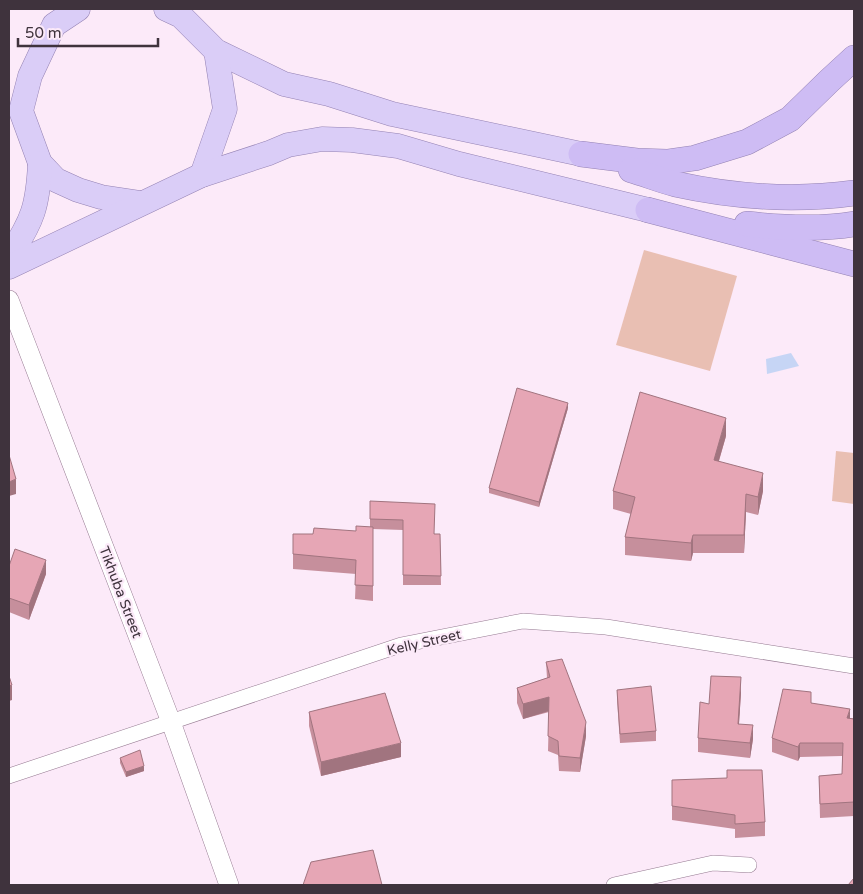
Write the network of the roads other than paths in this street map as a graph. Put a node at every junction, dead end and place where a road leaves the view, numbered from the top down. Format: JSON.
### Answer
{"nodes":[{"id":1,"x":78,"y":9,"type":"edge"},
{"id":2,"x":166,"y":9,"type":"edge"},
{"id":3,"x":216,"y":51,"type":"junction"},
{"id":4,"x":854,"y":58,"type":"edge"},
{"id":5,"x":581,"y":154,"type":"junction"},
{"id":6,"x":40,"y":163,"type":"junction"},
{"id":7,"x":202,"y":175,"type":"junction"},
{"id":8,"x":854,"y":193,"type":"edge"},
{"id":9,"x":141,"y":203,"type":"junction"},
{"id":10,"x":648,"y":210,"type":"junction"},
{"id":11,"x":854,"y":224,"type":"edge"},
{"id":12,"x":9,"y":256,"type":"edge"},
{"id":13,"x":848,"y":263,"type":"edge"},
{"id":14,"x":9,"y":267,"type":"edge"},
{"id":15,"x":9,"y":300,"type":"edge"},
{"id":16,"x":854,"y":666,"type":"edge"},
{"id":17,"x":171,"y":722,"type":"junction"},
{"id":18,"x":9,"y":776,"type":"edge"},
{"id":19,"x":749,"y":865,"type":"dead end"},
{"id":20,"x":230,"y":885,"type":"edge"},
{"id":21,"x":614,"y":885,"type":"edge"}],
"edges":[{"from":1,"to":6,"type":"main road"},
{"from":2,"to":3,"type":"main road"},
{"from":3,"to":5,"type":"main road"},
{"from":3,"to":7,"type":"main road"},
{"from":4,"to":5,"type":"highway"},
{"from":5,"to":8,"type":"highway"},
{"from":6,"to":9,"type":"main road"},
{"from":6,"to":12,"type":"main road"},
{"from":7,"to":9,"type":"main road"},
{"from":7,"to":10,"type":"main road"},
{"from":9,"to":14,"type":"main road"},
{"from":10,"to":11,"type":"highway"},
{"from":10,"to":13,"type":"highway"},
{"from":15,"to":17,"type":"street","name":"Tikhuba Street"},
{"from":16,"to":17,"type":"street","name":"Kelly Street"},
{"from":17,"to":18,"type":"street","name":"Kelly Street"},
{"from":17,"to":20,"type":"street","name":"Tikhuba Street"},
{"from":19,"to":21,"type":"street"}]}
